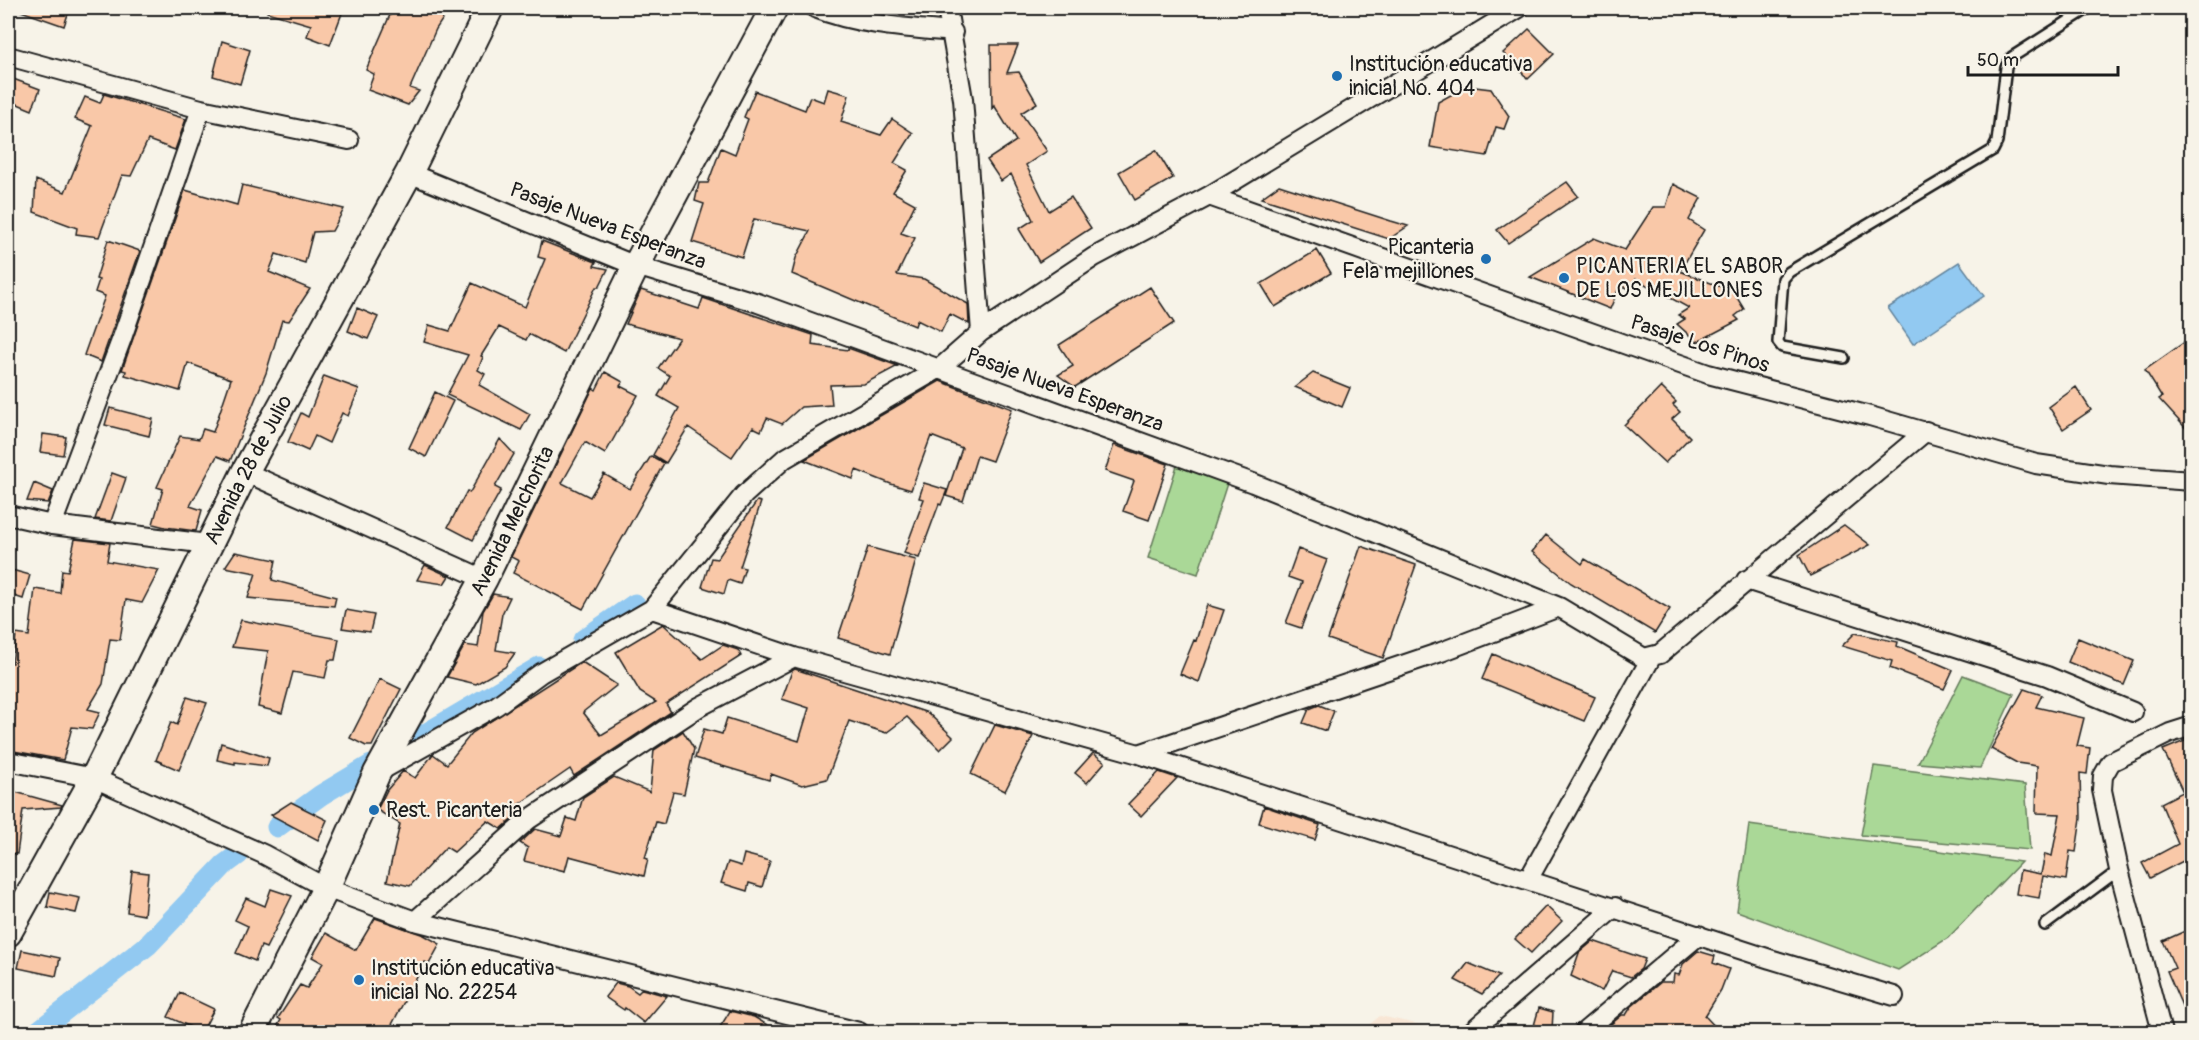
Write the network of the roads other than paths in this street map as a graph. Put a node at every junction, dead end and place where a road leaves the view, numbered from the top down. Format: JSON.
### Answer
{"nodes":[{"id":1,"x":490,"y":8,"type":"edge"},
{"id":2,"x":774,"y":8,"type":"edge"},
{"id":3,"x":815,"y":8,"type":"edge"},
{"id":4,"x":947,"y":8,"type":"edge"},
{"id":5,"x":1519,"y":8,"type":"edge"},
{"id":6,"x":2090,"y":8,"type":"edge"},
{"id":7,"x":953,"y":32,"type":"junction"},
{"id":8,"x":8,"y":57,"type":"edge"},
{"id":9,"x":201,"y":109,"type":"junction"},
{"id":10,"x":349,"y":140,"type":"dead end"},
{"id":11,"x":409,"y":173,"type":"junction"},
{"id":12,"x":1209,"y":196,"type":"junction"},
{"id":13,"x":636,"y":266,"type":"junction"},
{"id":14,"x":981,"y":332,"type":"junction"},
{"id":15,"x":1844,"y":358,"type":"dead end"},
{"id":16,"x":940,"y":368,"type":"junction"},
{"id":17,"x":1926,"y":431,"type":"junction"},
{"id":18,"x":245,"y":472,"type":"junction"},
{"id":19,"x":2192,"y":481,"type":"edge"},
{"id":20,"x":8,"y":515,"type":"edge"},
{"id":21,"x":52,"y":525,"type":"junction"},
{"id":22,"x":208,"y":544,"type":"junction"},
{"id":23,"x":484,"y":579,"type":"junction"},
{"id":24,"x":1746,"y":580,"type":"junction"},
{"id":25,"x":1559,"y":607,"type":"junction"},
{"id":26,"x":652,"y":609,"type":"junction"},
{"id":27,"x":794,"y":657,"type":"junction"},
{"id":28,"x":1651,"y":658,"type":"junction"},
{"id":29,"x":2133,"y":712,"type":"dead end"},
{"id":30,"x":2192,"y":726,"type":"edge"},
{"id":31,"x":1139,"y":754,"type":"junction"},
{"id":32,"x":8,"y":760,"type":"edge"},
{"id":33,"x":377,"y":772,"type":"junction"},
{"id":34,"x":94,"y":778,"type":"junction"},
{"id":35,"x":2119,"y":870,"type":"junction"},
{"id":36,"x":1528,"y":880,"type":"junction"},
{"id":37,"x":326,"y":888,"type":"junction"},
{"id":38,"x":1615,"y":907,"type":"junction"},
{"id":39,"x":415,"y":921,"type":"junction"},
{"id":40,"x":2045,"y":925,"type":"dead end"},
{"id":41,"x":8,"y":933,"type":"edge"},
{"id":42,"x":1699,"y":935,"type":"junction"},
{"id":43,"x":1894,"y":996,"type":"dead end"},
{"id":44,"x":252,"y":1032,"type":"edge"},
{"id":45,"x":859,"y":1032,"type":"edge"},
{"id":46,"x":1471,"y":1032,"type":"edge"},
{"id":47,"x":1584,"y":1032,"type":"edge"},
{"id":48,"x":2162,"y":1032,"type":"edge"}],
"edges":[{"from":1,"to":11,"type":"main road","name":"Avenida 28 de Julio"},
{"from":2,"to":13,"type":"main road","name":"Avenida Melchorita"},
{"from":3,"to":7,"type":"street"},
{"from":4,"to":7,"type":"street"},
{"from":5,"to":12,"type":"street"},
{"from":6,"to":15,"type":"lane"},
{"from":7,"to":14,"type":"street"},
{"from":8,"to":9,"type":"street"},
{"from":9,"to":10,"type":"street"},
{"from":9,"to":21,"type":"street"},
{"from":11,"to":13,"type":"street","name":"Pasaje Nueva Esperanza"},
{"from":11,"to":18,"type":"main road","name":"Avenida 28 de Julio"},
{"from":12,"to":14,"type":"street"},
{"from":12,"to":17,"type":"street","name":"Pasaje Los Pinos"},
{"from":13,"to":16,"type":"street","name":"Pasaje Nueva Esperanza"},
{"from":13,"to":23,"type":"main road","name":"Avenida Melchorita"},
{"from":14,"to":16,"type":"street"},
{"from":16,"to":25,"type":"street","name":"Pasaje Nueva Esperanza"},
{"from":16,"to":26,"type":"street"},
{"from":17,"to":19,"type":"street","name":"Pasaje Los Pinos"},
{"from":17,"to":24,"type":"street"},
{"from":18,"to":22,"type":"main road","name":"Avenida 28 de Julio"},
{"from":18,"to":23,"type":"street"},
{"from":20,"to":21,"type":"street"},
{"from":21,"to":22,"type":"street"},
{"from":22,"to":34,"type":"main road","name":"Avenida 28 de Julio"},
{"from":23,"to":33,"type":"main road","name":"Avenida Melchorita"},
{"from":24,"to":28,"type":"street"},
{"from":24,"to":29,"type":"street"},
{"from":25,"to":28,"type":"street","name":"Pasaje Nueva Esperanza"},
{"from":25,"to":31,"type":"street"},
{"from":26,"to":27,"type":"street"},
{"from":26,"to":33,"type":"street"},
{"from":27,"to":31,"type":"street"},
{"from":27,"to":39,"type":"street"},
{"from":28,"to":36,"type":"street"},
{"from":30,"to":35,"type":"street"},
{"from":31,"to":36,"type":"street"},
{"from":32,"to":34,"type":"street"},
{"from":33,"to":37,"type":"main road","name":"Avenida Melchorita"},
{"from":34,"to":37,"type":"street"},
{"from":34,"to":41,"type":"main road","name":"Avenida 28 de Julio"},
{"from":35,"to":40,"type":"lane"},
{"from":35,"to":48,"type":"street"},
{"from":36,"to":38,"type":"street"},
{"from":37,"to":39,"type":"street"},
{"from":37,"to":44,"type":"main road","name":"Avenida Melchorita"},
{"from":38,"to":42,"type":"street"},
{"from":38,"to":46,"type":"street"},
{"from":39,"to":45,"type":"street"},
{"from":42,"to":43,"type":"street"},
{"from":42,"to":47,"type":"street"}]}
